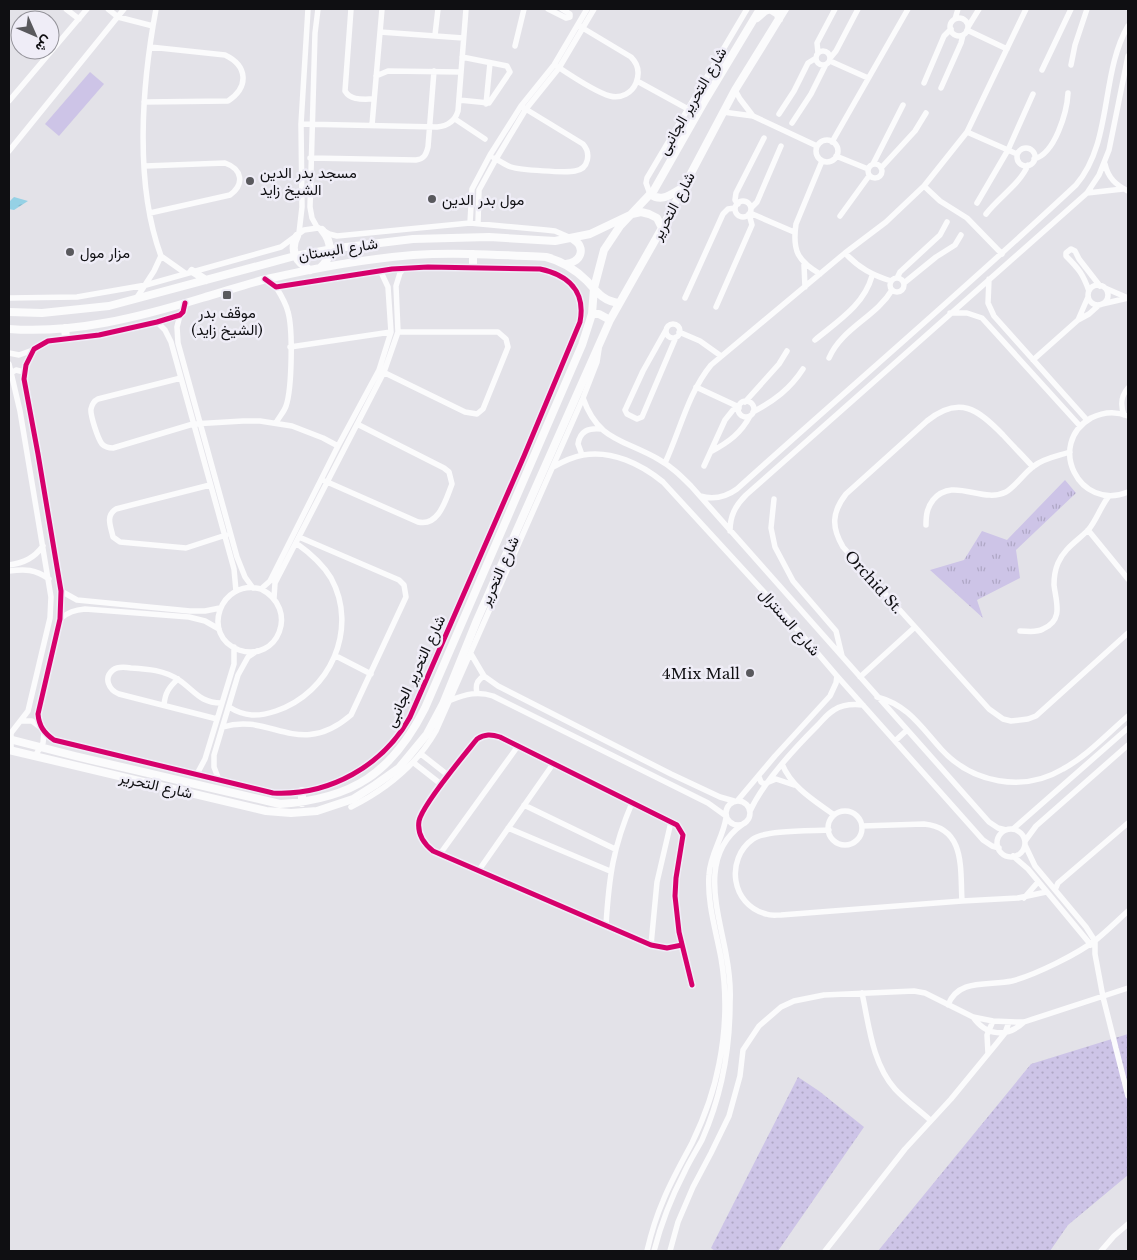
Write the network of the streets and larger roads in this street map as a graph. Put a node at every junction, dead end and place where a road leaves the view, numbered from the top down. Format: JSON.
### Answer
{"nodes":[{"id":1,"x":66,"y":9,"type":"edge"},
{"id":2,"x":87,"y":9,"type":"edge"},
{"id":3,"x":108,"y":9,"type":"edge"},
{"id":4,"x":124,"y":9,"type":"edge"},
{"id":5,"x":156,"y":9,"type":"edge"},
{"id":6,"x":303,"y":9,"type":"edge"},
{"id":7,"x":308,"y":9,"type":"edge"},
{"id":8,"x":318,"y":9,"type":"edge"},
{"id":9,"x":351,"y":9,"type":"edge"},
{"id":10,"x":382,"y":9,"type":"edge"},
{"id":11,"x":438,"y":9,"type":"edge"},
{"id":12,"x":466,"y":9,"type":"edge"},
{"id":13,"x":524,"y":9,"type":"edge"},
{"id":14,"x":548,"y":9,"type":"edge"},
{"id":15,"x":562,"y":9,"type":"edge"},
{"id":16,"x":587,"y":9,"type":"edge"},
{"id":17,"x":594,"y":9,"type":"edge"},
{"id":18,"x":747,"y":9,"type":"edge"},
{"id":19,"x":760,"y":9,"type":"edge"},
{"id":20,"x":785,"y":9,"type":"edge"},
{"id":21,"x":835,"y":9,"type":"edge"},
{"id":22,"x":858,"y":9,"type":"edge"},
{"id":23,"x":908,"y":9,"type":"edge"},
{"id":24,"x":958,"y":9,"type":"edge"},
{"id":25,"x":979,"y":9,"type":"edge"},
{"id":26,"x":1026,"y":9,"type":"edge"},
{"id":27,"x":1071,"y":9,"type":"edge"},
{"id":28,"x":1087,"y":9,"type":"edge"},
{"id":29,"x":118,"y":17,"type":"junction"},
{"id":30,"x":307,"y":17,"type":"junction"},
{"id":31,"x":78,"y":19,"type":"junction"},
{"id":32,"x":779,"y":19,"type":"junction"},
{"id":33,"x":955,"y":19,"type":"junction"},
{"id":34,"x":753,"y":21,"type":"junction"},
{"id":35,"x":153,"y":26,"type":"junction"},
{"id":36,"x":1128,"y":26,"type":"edge"},
{"id":37,"x":580,"y":27,"type":"junction"},
{"id":38,"x":951,"y":29,"type":"junction"},
{"id":39,"x":966,"y":31,"type":"junction"},
{"id":40,"x":380,"y":32,"type":"junction"},
{"id":41,"x":435,"y":36,"type":"junction"},
{"id":42,"x":463,"y":38,"type":"junction"},
{"id":43,"x":515,"y":46,"type":"dead end"},
{"id":44,"x":150,"y":47,"type":"junction"},
{"id":45,"x":1007,"y":49,"type":"junction"},
{"id":46,"x":817,"y":56,"type":"junction"},
{"id":47,"x":1128,"y":56,"type":"edge"},
{"id":48,"x":462,"y":57,"type":"junction"},
{"id":49,"x":831,"y":59,"type":"junction"},
{"id":50,"x":377,"y":62,"type":"junction"},
{"id":51,"x":490,"y":63,"type":"junction"},
{"id":52,"x":1071,"y":65,"type":"dead end"},
{"id":53,"x":556,"y":66,"type":"junction"},
{"id":54,"x":825,"y":66,"type":"junction"},
{"id":55,"x":1042,"y":70,"type":"dead end"},
{"id":56,"x":388,"y":71,"type":"junction"},
{"id":57,"x":434,"y":71,"type":"junction"},
{"id":58,"x":461,"y":72,"type":"junction"},
{"id":59,"x":376,"y":76,"type":"junction"},
{"id":60,"x":1110,"y":77,"type":"junction"},
{"id":61,"x":868,"y":78,"type":"junction"},
{"id":62,"x":1123,"y":78,"type":"junction"},
{"id":63,"x":637,"y":81,"type":"junction"},
{"id":64,"x":924,"y":83,"type":"dead end"},
{"id":65,"x":941,"y":88,"type":"dead end"},
{"id":66,"x":735,"y":90,"type":"junction"},
{"id":67,"x":1068,"y":93,"type":"dead end"},
{"id":68,"x":1033,"y":94,"type":"dead end"},
{"id":69,"x":695,"y":97,"type":"junction"},
{"id":70,"x":374,"y":99,"type":"junction"},
{"id":71,"x":459,"y":100,"type":"junction"},
{"id":72,"x":9,"y":101,"type":"edge"},
{"id":73,"x":1107,"y":101,"type":"junction"},
{"id":74,"x":144,"y":102,"type":"junction"},
{"id":75,"x":704,"y":102,"type":"junction"},
{"id":76,"x":486,"y":104,"type":"junction"},
{"id":77,"x":1119,"y":104,"type":"junction"},
{"id":78,"x":903,"y":105,"type":"dead end"},
{"id":79,"x":524,"y":108,"type":"junction"},
{"id":80,"x":688,"y":108,"type":"junction"},
{"id":81,"x":723,"y":112,"type":"junction"},
{"id":82,"x":926,"y":113,"type":"dead end"},
{"id":83,"x":779,"y":114,"type":"dead end"},
{"id":84,"x":754,"y":116,"type":"junction"},
{"id":85,"x":455,"y":119,"type":"junction"},
{"id":86,"x":792,"y":123,"type":"dead end"},
{"id":87,"x":301,"y":124,"type":"junction"},
{"id":88,"x":311,"y":124,"type":"junction"},
{"id":89,"x":372,"y":125,"type":"junction"},
{"id":90,"x":429,"y":127,"type":"junction"},
{"id":91,"x":967,"y":132,"type":"junction"},
{"id":92,"x":764,"y":138,"type":"dead end"},
{"id":93,"x":485,"y":139,"type":"dead end"},
{"id":94,"x":832,"y":142,"type":"junction"},
{"id":95,"x":781,"y":146,"type":"dead end"},
{"id":96,"x":817,"y":146,"type":"junction"},
{"id":97,"x":9,"y":149,"type":"edge"},
{"id":98,"x":1008,"y":150,"type":"junction"},
{"id":99,"x":1017,"y":154,"type":"junction"},
{"id":100,"x":836,"y":156,"type":"junction"},
{"id":101,"x":493,"y":157,"type":"junction"},
{"id":102,"x":310,"y":158,"type":"junction"},
{"id":103,"x":1034,"y":159,"type":"junction"},
{"id":104,"x":822,"y":161,"type":"junction"},
{"id":105,"x":873,"y":164,"type":"junction"},
{"id":106,"x":1105,"y":164,"type":"junction"},
{"id":107,"x":1028,"y":165,"type":"junction"},
{"id":108,"x":145,"y":166,"type":"junction"},
{"id":109,"x":881,"y":168,"type":"junction"},
{"id":110,"x":868,"y":169,"type":"junction"},
{"id":111,"x":869,"y":176,"type":"junction"},
{"id":112,"x":924,"y":186,"type":"junction"},
{"id":113,"x":682,"y":188,"type":"junction"},
{"id":114,"x":472,"y":189,"type":"junction"},
{"id":115,"x":479,"y":190,"type":"junction"},
{"id":116,"x":1125,"y":190,"type":"edge"},
{"id":117,"x":1087,"y":192,"type":"junction"},
{"id":118,"x":650,"y":194,"type":"junction"},
{"id":119,"x":977,"y":203,"type":"dead end"},
{"id":120,"x":736,"y":206,"type":"junction"},
{"id":121,"x":750,"y":212,"type":"junction"},
{"id":122,"x":150,"y":213,"type":"junction"},
{"id":123,"x":632,"y":214,"type":"junction"},
{"id":124,"x":986,"y":214,"type":"dead end"},
{"id":125,"x":840,"y":216,"type":"dead end"},
{"id":126,"x":312,"y":218,"type":"junction"},
{"id":127,"x":301,"y":220,"type":"junction"},
{"id":128,"x":947,"y":222,"type":"dead end"},
{"id":129,"x":470,"y":223,"type":"junction"},
{"id":130,"x":478,"y":223,"type":"junction"},
{"id":131,"x":662,"y":228,"type":"junction"},
{"id":132,"x":320,"y":229,"type":"junction"},
{"id":133,"x":794,"y":232,"type":"junction"},
{"id":134,"x":961,"y":234,"type":"dead end"},
{"id":135,"x":298,"y":235,"type":"junction"},
{"id":136,"x":346,"y":236,"type":"junction"},
{"id":137,"x":573,"y":239,"type":"junction"},
{"id":138,"x":348,"y":247,"type":"junction"},
{"id":139,"x":330,"y":250,"type":"junction"},
{"id":140,"x":845,"y":253,"type":"junction"},
{"id":141,"x":473,"y":254,"type":"junction"},
{"id":142,"x":1002,"y":254,"type":"junction"},
{"id":143,"x":161,"y":256,"type":"junction"},
{"id":144,"x":295,"y":256,"type":"junction"},
{"id":145,"x":566,"y":264,"type":"junction"},
{"id":146,"x":804,"y":265,"type":"junction"},
{"id":147,"x":321,"y":267,"type":"junction"},
{"id":148,"x":404,"y":268,"type":"junction"},
{"id":149,"x":472,"y":268,"type":"junction"},
{"id":150,"x":310,"y":270,"type":"junction"},
{"id":151,"x":380,"y":270,"type":"junction"},
{"id":152,"x":189,"y":272,"type":"junction"},
{"id":153,"x":820,"y":274,"type":"junction"},
{"id":154,"x":872,"y":276,"type":"junction"},
{"id":155,"x":897,"y":278,"type":"junction"},
{"id":156,"x":266,"y":279,"type":"junction"},
{"id":157,"x":989,"y":279,"type":"junction"},
{"id":158,"x":206,"y":280,"type":"junction"},
{"id":159,"x":891,"y":281,"type":"junction"},
{"id":160,"x":904,"y":283,"type":"junction"},
{"id":161,"x":146,"y":284,"type":"junction"},
{"id":162,"x":396,"y":286,"type":"junction"},
{"id":163,"x":276,"y":287,"type":"junction"},
{"id":164,"x":805,"y":287,"type":"junction"},
{"id":165,"x":1102,"y":287,"type":"junction"},
{"id":166,"x":388,"y":288,"type":"junction"},
{"id":167,"x":594,"y":288,"type":"junction"},
{"id":168,"x":892,"y":290,"type":"junction"},
{"id":169,"x":1088,"y":294,"type":"junction"},
{"id":170,"x":9,"y":298,"type":"edge"},
{"id":171,"x":685,"y":298,"type":"dead end"},
{"id":172,"x":1128,"y":298,"type":"edge"},
{"id":173,"x":136,"y":299,"type":"junction"},
{"id":174,"x":185,"y":303,"type":"junction"},
{"id":175,"x":619,"y":303,"type":"junction"},
{"id":176,"x":1100,"y":304,"type":"junction"},
{"id":177,"x":716,"y":307,"type":"dead end"},
{"id":178,"x":9,"y":312,"type":"edge"},
{"id":179,"x":950,"y":313,"type":"junction"},
{"id":180,"x":30,"y":314,"type":"junction"},
{"id":181,"x":592,"y":314,"type":"junction"},
{"id":182,"x":180,"y":315,"type":"junction"},
{"id":183,"x":610,"y":320,"type":"junction"},
{"id":184,"x":1078,"y":320,"type":"junction"},
{"id":185,"x":157,"y":322,"type":"junction"},
{"id":186,"x":177,"y":327,"type":"junction"},
{"id":187,"x":9,"y":328,"type":"edge"},
{"id":188,"x":65,"y":328,"type":"junction"},
{"id":189,"x":31,"y":329,"type":"junction"},
{"id":190,"x":165,"y":330,"type":"junction"},
{"id":191,"x":666,"y":330,"type":"junction"},
{"id":192,"x":394,"y":332,"type":"junction"},
{"id":193,"x":678,"y":335,"type":"junction"},
{"id":194,"x":66,"y":338,"type":"junction"},
{"id":195,"x":815,"y":340,"type":"dead end"},
{"id":196,"x":572,"y":342,"type":"junction"},
{"id":197,"x":599,"y":344,"type":"junction"},
{"id":198,"x":582,"y":345,"type":"junction"},
{"id":199,"x":290,"y":347,"type":"junction"},
{"id":200,"x":34,"y":349,"type":"junction"},
{"id":201,"x":787,"y":351,"type":"dead end"},
{"id":202,"x":9,"y":353,"type":"edge"},
{"id":203,"x":721,"y":356,"type":"junction"},
{"id":204,"x":829,"y":358,"type":"dead end"},
{"id":205,"x":1033,"y":360,"type":"junction"},
{"id":206,"x":9,"y":364,"type":"edge"},
{"id":207,"x":803,"y":369,"type":"dead end"},
{"id":208,"x":382,"y":371,"type":"junction"},
{"id":209,"x":24,"y":372,"type":"junction"},
{"id":210,"x":868,"y":372,"type":"junction"},
{"id":211,"x":11,"y":374,"type":"junction"},
{"id":212,"x":181,"y":378,"type":"junction"},
{"id":213,"x":876,"y":380,"type":"junction"},
{"id":214,"x":696,"y":387,"type":"junction"},
{"id":215,"x":1128,"y":388,"type":"edge"},
{"id":216,"x":583,"y":398,"type":"junction"},
{"id":217,"x":745,"y":402,"type":"junction"},
{"id":218,"x":1121,"y":402,"type":"junction"},
{"id":219,"x":739,"y":407,"type":"junction"},
{"id":220,"x":1111,"y":413,"type":"junction"},
{"id":221,"x":752,"y":414,"type":"junction"},
{"id":222,"x":1126,"y":415,"type":"edge"},
{"id":223,"x":1087,"y":420,"type":"junction"},
{"id":224,"x":276,"y":423,"type":"junction"},
{"id":225,"x":193,"y":424,"type":"junction"},
{"id":226,"x":200,"y":424,"type":"junction"},
{"id":227,"x":357,"y":424,"type":"junction"},
{"id":228,"x":1080,"y":426,"type":"junction"},
{"id":229,"x":601,"y":429,"type":"junction"},
{"id":230,"x":338,"y":446,"type":"junction"},
{"id":231,"x":784,"y":447,"type":"junction"},
{"id":232,"x":712,"y":450,"type":"junction"},
{"id":233,"x":1070,"y":452,"type":"junction"},
{"id":234,"x":582,"y":455,"type":"junction"},
{"id":235,"x":524,"y":456,"type":"junction"},
{"id":236,"x":792,"y":456,"type":"junction"},
{"id":237,"x":1056,"y":457,"type":"junction"},
{"id":238,"x":534,"y":458,"type":"junction"},
{"id":239,"x":1070,"y":459,"type":"junction"},
{"id":240,"x":39,"y":460,"type":"junction"},
{"id":241,"x":29,"y":462,"type":"junction"},
{"id":242,"x":665,"y":463,"type":"junction"},
{"id":243,"x":704,"y":466,"type":"dead end"},
{"id":244,"x":553,"y":467,"type":"junction"},
{"id":245,"x":1033,"y":467,"type":"junction"},
{"id":246,"x":324,"y":481,"type":"junction"},
{"id":247,"x":210,"y":485,"type":"junction"},
{"id":248,"x":1128,"y":492,"type":"edge"},
{"id":249,"x":537,"y":493,"type":"junction"},
{"id":250,"x":1100,"y":494,"type":"junction"},
{"id":251,"x":700,"y":496,"type":"junction"},
{"id":252,"x":1109,"y":496,"type":"junction"},
{"id":253,"x":774,"y":499,"type":"dead end"},
{"id":254,"x":1102,"y":506,"type":"junction"},
{"id":255,"x":926,"y":525,"type":"dead end"},
{"id":256,"x":1088,"y":530,"type":"junction"},
{"id":257,"x":730,"y":531,"type":"junction"},
{"id":258,"x":500,"y":533,"type":"junction"},
{"id":259,"x":227,"y":535,"type":"junction"},
{"id":260,"x":514,"y":537,"type":"junction"},
{"id":261,"x":297,"y":540,"type":"junction"},
{"id":262,"x":43,"y":546,"type":"junction"},
{"id":263,"x":11,"y":568,"type":"edge"},
{"id":264,"x":245,"y":577,"type":"junction"},
{"id":265,"x":49,"y":579,"type":"junction"},
{"id":266,"x":236,"y":579,"type":"junction"},
{"id":267,"x":1128,"y":579,"type":"edge"},
{"id":268,"x":272,"y":582,"type":"junction"},
{"id":269,"x":253,"y":588,"type":"junction"},
{"id":270,"x":261,"y":589,"type":"junction"},
{"id":271,"x":236,"y":590,"type":"junction"},
{"id":272,"x":61,"y":591,"type":"junction"},
{"id":273,"x":274,"y":598,"type":"junction"},
{"id":274,"x":808,"y":598,"type":"junction"},
{"id":275,"x":461,"y":599,"type":"junction"},
{"id":276,"x":471,"y":604,"type":"junction"},
{"id":277,"x":799,"y":607,"type":"junction"},
{"id":278,"x":220,"y":608,"type":"junction"},
{"id":279,"x":147,"y":610,"type":"junction"},
{"id":280,"x":60,"y":619,"type":"junction"},
{"id":281,"x":480,"y":621,"type":"junction"},
{"id":282,"x":915,"y":627,"type":"junction"},
{"id":283,"x":219,"y":630,"type":"junction"},
{"id":284,"x":1020,"y":631,"type":"dead end"},
{"id":285,"x":1128,"y":633,"type":"edge"},
{"id":286,"x":234,"y":647,"type":"junction"},
{"id":287,"x":256,"y":651,"type":"junction"},
{"id":288,"x":471,"y":654,"type":"junction"},
{"id":289,"x":336,"y":656,"type":"junction"},
{"id":290,"x":842,"y":656,"type":"junction"},
{"id":291,"x":41,"y":663,"type":"junction"},
{"id":292,"x":50,"y":665,"type":"junction"},
{"id":293,"x":371,"y":674,"type":"junction"},
{"id":294,"x":484,"y":676,"type":"junction"},
{"id":295,"x":837,"y":676,"type":"junction"},
{"id":296,"x":860,"y":677,"type":"junction"},
{"id":297,"x":178,"y":680,"type":"junction"},
{"id":298,"x":477,"y":693,"type":"junction"},
{"id":299,"x":877,"y":697,"type":"junction"},
{"id":300,"x":451,"y":700,"type":"junction"},
{"id":301,"x":221,"y":703,"type":"junction"},
{"id":302,"x":416,"y":704,"type":"junction"},
{"id":303,"x":164,"y":705,"type":"junction"},
{"id":304,"x":863,"y":705,"type":"junction"},
{"id":305,"x":229,"y":707,"type":"junction"},
{"id":306,"x":820,"y":707,"type":"junction"},
{"id":307,"x":425,"y":708,"type":"junction"},
{"id":308,"x":543,"y":710,"type":"junction"},
{"id":309,"x":828,"y":715,"type":"junction"},
{"id":310,"x":253,"y":716,"type":"junction"},
{"id":311,"x":1128,"y":716,"type":"edge"},
{"id":312,"x":217,"y":718,"type":"junction"},
{"id":313,"x":538,"y":719,"type":"junction"},
{"id":314,"x":438,"y":721,"type":"junction"},
{"id":315,"x":19,"y":723,"type":"junction"},
{"id":316,"x":252,"y":725,"type":"junction"},
{"id":317,"x":9,"y":726,"type":"edge"},
{"id":318,"x":223,"y":727,"type":"junction"},
{"id":319,"x":1128,"y":728,"type":"edge"},
{"id":320,"x":43,"y":730,"type":"junction"},
{"id":321,"x":907,"y":730,"type":"junction"},
{"id":322,"x":1116,"y":738,"type":"junction"},
{"id":323,"x":9,"y":739,"type":"edge"},
{"id":324,"x":895,"y":741,"type":"junction"},
{"id":325,"x":518,"y":746,"type":"junction"},
{"id":326,"x":1127,"y":746,"type":"edge"},
{"id":327,"x":41,"y":748,"type":"junction"},
{"id":328,"x":10,"y":750,"type":"edge"},
{"id":329,"x":421,"y":754,"type":"junction"},
{"id":330,"x":1085,"y":754,"type":"junction"},
{"id":331,"x":36,"y":756,"type":"junction"},
{"id":332,"x":1091,"y":760,"type":"junction"},
{"id":333,"x":414,"y":763,"type":"junction"},
{"id":334,"x":553,"y":764,"type":"junction"},
{"id":335,"x":782,"y":764,"type":"junction"},
{"id":336,"x":202,"y":765,"type":"junction"},
{"id":337,"x":164,"y":766,"type":"junction"},
{"id":338,"x":214,"y":766,"type":"junction"},
{"id":339,"x":197,"y":774,"type":"junction"},
{"id":340,"x":671,"y":774,"type":"junction"},
{"id":341,"x":162,"y":776,"type":"junction"},
{"id":342,"x":449,"y":776,"type":"junction"},
{"id":343,"x":370,"y":777,"type":"junction"},
{"id":344,"x":759,"y":777,"type":"junction"},
{"id":345,"x":219,"y":780,"type":"junction"},
{"id":346,"x":770,"y":781,"type":"junction"},
{"id":347,"x":667,"y":783,"type":"junction"},
{"id":348,"x":442,"y":785,"type":"junction"},
{"id":349,"x":375,"y":786,"type":"junction"},
{"id":350,"x":796,"y":786,"type":"junction"},
{"id":351,"x":302,"y":791,"type":"junction"},
{"id":352,"x":736,"y":800,"type":"junction"},
{"id":353,"x":302,"y":802,"type":"junction"},
{"id":354,"x":632,"y":803,"type":"junction"},
{"id":355,"x":524,"y":805,"type":"junction"},
{"id":356,"x":351,"y":807,"type":"dead end"},
{"id":357,"x":750,"y":810,"type":"junction"},
{"id":358,"x":834,"y":816,"type":"junction"},
{"id":359,"x":726,"y":817,"type":"junction"},
{"id":360,"x":672,"y":822,"type":"junction"},
{"id":361,"x":1128,"y":823,"type":"edge"},
{"id":362,"x":743,"y":824,"type":"junction"},
{"id":363,"x":862,"y":826,"type":"junction"},
{"id":364,"x":508,"y":828,"type":"junction"},
{"id":365,"x":1009,"y":829,"type":"junction"},
{"id":366,"x":829,"y":830,"type":"junction"},
{"id":367,"x":1025,"y":843,"type":"junction"},
{"id":368,"x":999,"y":848,"type":"junction"},
{"id":369,"x":615,"y":849,"type":"junction"},
{"id":370,"x":440,"y":854,"type":"junction"},
{"id":371,"x":1029,"y":855,"type":"junction"},
{"id":372,"x":1014,"y":856,"type":"junction"},
{"id":373,"x":1020,"y":861,"type":"junction"},
{"id":374,"x":479,"y":870,"type":"junction"},
{"id":375,"x":610,"y":871,"type":"junction"},
{"id":376,"x":1038,"y":882,"type":"junction"},
{"id":377,"x":1058,"y":883,"type":"junction"},
{"id":378,"x":1050,"y":884,"type":"junction"},
{"id":379,"x":1055,"y":890,"type":"junction"},
{"id":380,"x":1046,"y":892,"type":"junction"},
{"id":381,"x":1024,"y":898,"type":"junction"},
{"id":382,"x":962,"y":901,"type":"junction"},
{"id":383,"x":1065,"y":902,"type":"junction"},
{"id":384,"x":1059,"y":907,"type":"junction"},
{"id":385,"x":1128,"y":911,"type":"edge"},
{"id":386,"x":606,"y":925,"type":"junction"},
{"id":387,"x":1086,"y":927,"type":"junction"},
{"id":388,"x":1080,"y":931,"type":"junction"},
{"id":389,"x":1092,"y":942,"type":"junction"},
{"id":390,"x":651,"y":945,"type":"junction"},
{"id":391,"x":682,"y":945,"type":"junction"},
{"id":392,"x":692,"y":986,"type":"dead end"},
{"id":393,"x":1128,"y":988,"type":"edge"},
{"id":394,"x":862,"y":993,"type":"junction"},
{"id":395,"x":1103,"y":997,"type":"junction"},
{"id":396,"x":948,"y":1004,"type":"junction"},
{"id":397,"x":973,"y":1017,"type":"junction"},
{"id":398,"x":993,"y":1021,"type":"junction"},
{"id":399,"x":1009,"y":1022,"type":"junction"},
{"id":400,"x":1024,"y":1022,"type":"junction"},
{"id":401,"x":988,"y":1031,"type":"junction"},
{"id":402,"x":1005,"y":1033,"type":"junction"},
{"id":403,"x":988,"y":1053,"type":"junction"},
{"id":404,"x":1128,"y":1094,"type":"edge"},
{"id":405,"x":930,"y":1120,"type":"junction"},
{"id":406,"x":1128,"y":1224,"type":"edge"},
{"id":407,"x":647,"y":1251,"type":"edge"},
{"id":408,"x":654,"y":1251,"type":"edge"},
{"id":409,"x":670,"y":1251,"type":"edge"},
{"id":410,"x":825,"y":1251,"type":"edge"},
{"id":411,"x":1101,"y":1251,"type":"edge"}],
"edges":[{"from":1,"to":31,"type":"street"},
{"from":2,"to":31,"type":"street"},
{"from":3,"to":29,"type":"street"},
{"from":4,"to":29,"type":"street"},
{"from":5,"to":35,"type":"street"},
{"from":6,"to":30,"type":"street"},
{"from":7,"to":30,"type":"street"},
{"from":8,"to":88,"type":"street"},
{"from":9,"to":70,"type":"street"},
{"from":10,"to":40,"type":"street"},
{"from":11,"to":41,"type":"street"},
{"from":12,"to":42,"type":"street"},
{"from":13,"to":43,"type":"street"},
{"from":14,"to":15,"type":"street"},
{"from":16,"to":37,"type":"street"},
{"from":17,"to":37,"type":"street"},
{"from":18,"to":69,"type":"street","name":"شارع التحرير الجانبى"},
{"from":19,"to":34,"type":"street","name":"شارع التحرير"},
{"from":20,"to":32,"type":"street","name":"شارع التحرير"},
{"from":21,"to":46,"type":"street"},
{"from":22,"to":49,"type":"street"},
{"from":23,"to":61,"type":"street"},
{"from":24,"to":33,"type":"street"},
{"from":25,"to":39,"type":"street"},
{"from":26,"to":45,"type":"street"},
{"from":27,"to":55,"type":"street"},
{"from":28,"to":52,"type":"street"},
{"from":29,"to":35,"type":"street"},
{"from":29,"to":97,"type":"street"},
{"from":30,"to":87,"type":"street"},
{"from":31,"to":72,"type":"street"},
{"from":32,"to":34,"type":"street"},
{"from":32,"to":66,"type":"street","name":"شارع التحرير"},
{"from":33,"to":38,"type":"street"},
{"from":33,"to":39,"type":"street"},
{"from":34,"to":75,"type":"street","name":"شارع التحرير"},
{"from":35,"to":44,"type":"street"},
{"from":36,"to":60,"type":"street"},
{"from":37,"to":53,"type":"street"},
{"from":37,"to":63,"type":"street"},
{"from":38,"to":39,"type":"street"},
{"from":38,"to":64,"type":"street"},
{"from":39,"to":45,"type":"street"},
{"from":39,"to":65,"type":"street"},
{"from":40,"to":41,"type":"street"},
{"from":40,"to":50,"type":"street"},
{"from":41,"to":42,"type":"street"},
{"from":42,"to":48,"type":"street"},
{"from":44,"to":74,"type":"street"},
{"from":44,"to":74,"type":"street"},
{"from":45,"to":91,"type":"street"},
{"from":46,"to":49,"type":"street"},
{"from":46,"to":54,"type":"street"},
{"from":46,"to":83,"type":"street"},
{"from":47,"to":62,"type":"street"},
{"from":48,"to":51,"type":"street"},
{"from":48,"to":58,"type":"street"},
{"from":49,"to":54,"type":"street"},
{"from":49,"to":61,"type":"street"},
{"from":50,"to":56,"type":"street"},
{"from":50,"to":59,"type":"street"},
{"from":51,"to":76,"type":"street"},
{"from":51,"to":76,"type":"street"},
{"from":53,"to":63,"type":"street"},
{"from":53,"to":79,"type":"street"},
{"from":54,"to":86,"type":"street"},
{"from":56,"to":57,"type":"street"},
{"from":56,"to":59,"type":"street"},
{"from":57,"to":58,"type":"street"},
{"from":57,"to":90,"type":"street"},
{"from":58,"to":71,"type":"street"},
{"from":59,"to":70,"type":"street"},
{"from":60,"to":62,"type":"street"},
{"from":60,"to":73,"type":"street"},
{"from":61,"to":94,"type":"street"},
{"from":62,"to":77,"type":"street"},
{"from":63,"to":80,"type":"street"},
{"from":66,"to":81,"type":"street","name":"شارع التحرير"},
{"from":66,"to":84,"type":"street"},
{"from":67,"to":103,"type":"street"},
{"from":68,"to":98,"type":"street"},
{"from":69,"to":75,"type":"street"},
{"from":69,"to":80,"type":"street","name":"شارع التحرير الجانبى"},
{"from":70,"to":89,"type":"street"},
{"from":71,"to":76,"type":"street"},
{"from":71,"to":85,"type":"street"},
{"from":73,"to":77,"type":"street"},
{"from":73,"to":142,"type":"street"},
{"from":74,"to":108,"type":"street"},
{"from":75,"to":118,"type":"street","name":"شارع التحرير"},
{"from":77,"to":106,"type":"street"},
{"from":78,"to":105,"type":"street"},
{"from":79,"to":101,"type":"street"},
{"from":79,"to":101,"type":"street"},
{"from":80,"to":118,"type":"street","name":"شارع التحرير الجانبى"},
{"from":81,"to":84,"type":"street"},
{"from":81,"to":113,"type":"street","name":"شارع التحرير"},
{"from":82,"to":109,"type":"street"},
{"from":84,"to":96,"type":"street"},
{"from":85,"to":90,"type":"street"},
{"from":85,"to":93,"type":"street"},
{"from":87,"to":88,"type":"street"},
{"from":87,"to":127,"type":"street"},
{"from":88,"to":89,"type":"street"},
{"from":88,"to":102,"type":"street"},
{"from":89,"to":90,"type":"street"},
{"from":90,"to":102,"type":"street"},
{"from":91,"to":98,"type":"street"},
{"from":91,"to":112,"type":"street"},
{"from":92,"to":120,"type":"street"},
{"from":94,"to":96,"type":"street"},
{"from":94,"to":100,"type":"street"},
{"from":95,"to":121,"type":"street"},
{"from":96,"to":104,"type":"street"},
{"from":98,"to":99,"type":"street"},
{"from":98,"to":119,"type":"street"},
{"from":99,"to":103,"type":"street"},
{"from":99,"to":107,"type":"street"},
{"from":100,"to":104,"type":"street"},
{"from":100,"to":110,"type":"street"},
{"from":101,"to":114,"type":"street"},
{"from":101,"to":115,"type":"street"},
{"from":102,"to":126,"type":"street"},
{"from":103,"to":107,"type":"street"},
{"from":104,"to":133,"type":"street"},
{"from":105,"to":109,"type":"street"},
{"from":105,"to":110,"type":"street"},
{"from":106,"to":116,"type":"street"},
{"from":106,"to":117,"type":"street"},
{"from":107,"to":124,"type":"street"},
{"from":108,"to":122,"type":"street"},
{"from":108,"to":122,"type":"street"},
{"from":109,"to":111,"type":"street"},
{"from":110,"to":111,"type":"street"},
{"from":111,"to":125,"type":"street"},
{"from":112,"to":140,"type":"street"},
{"from":112,"to":142,"type":"street"},
{"from":113,"to":118,"type":"street"},
{"from":113,"to":131,"type":"street","name":"شارع التحرير"},
{"from":114,"to":115,"type":"street"},
{"from":114,"to":129,"type":"street"},
{"from":115,"to":130,"type":"street"},
{"from":116,"to":117,"type":"street"},
{"from":117,"to":157,"type":"street"},
{"from":118,"to":123,"type":"street","name":"شارع التحرير"},
{"from":120,"to":121,"type":"street"},
{"from":120,"to":121,"type":"street"},
{"from":120,"to":171,"type":"street"},
{"from":121,"to":133,"type":"street"},
{"from":121,"to":177,"type":"street"},
{"from":122,"to":143,"type":"street"},
{"from":123,"to":131,"type":"street"},
{"from":123,"to":137,"type":"street","name":"شارع البستان"},
{"from":123,"to":167,"type":"street","name":"شارع التحرير"},
{"from":126,"to":127,"type":"street"},
{"from":126,"to":132,"type":"street"},
{"from":127,"to":135,"type":"street"},
{"from":128,"to":155,"type":"street"},
{"from":129,"to":130,"type":"street"},
{"from":129,"to":136,"type":"street"},
{"from":130,"to":137,"type":"street"},
{"from":131,"to":175,"type":"street","name":"شارع التحرير"},
{"from":132,"to":135,"type":"street"},
{"from":132,"to":136,"type":"street"},
{"from":132,"to":139,"type":"street"},
{"from":133,"to":146,"type":"street"},
{"from":134,"to":160,"type":"street"},
{"from":135,"to":144,"type":"street"},
{"from":135,"to":152,"type":"street"},
{"from":136,"to":138,"type":"street"},
{"from":137,"to":138,"type":"street","name":"شارع البستان"},
{"from":137,"to":145,"type":"street"},
{"from":138,"to":139,"type":"street","name":"شارع البستان"},
{"from":139,"to":144,"type":"street","name":"شارع البستان"},
{"from":139,"to":147,"type":"street"},
{"from":140,"to":153,"type":"street"},
{"from":140,"to":154,"type":"street"},
{"from":141,"to":145,"type":"street","name":"شارع البستان"},
{"from":141,"to":147,"type":"street","name":"شارع البستان"},
{"from":141,"to":149,"type":"street"},
{"from":142,"to":210,"type":"street"},
{"from":143,"to":152,"type":"street"},
{"from":143,"to":161,"type":"street"},
{"from":144,"to":150,"type":"street"},
{"from":144,"to":158,"type":"street","name":"شارع البستان"},
{"from":145,"to":167,"type":"street","name":"شارع البستان"},
{"from":146,"to":153,"type":"street"},
{"from":146,"to":164,"type":"street"},
{"from":147,"to":150,"type":"street","name":"شارع البستان"},
{"from":148,"to":149,"type":"street"},
{"from":148,"to":151,"type":"street"},
{"from":148,"to":162,"type":"street"},
{"from":149,"to":196,"type":"street","name":"شارع التحرير الجانبى"},
{"from":150,"to":156,"type":"street","name":"شارع البستان"},
{"from":151,"to":163,"type":"street"},
{"from":151,"to":166,"type":"street"},
{"from":152,"to":158,"type":"street"},
{"from":152,"to":161,"type":"street"},
{"from":153,"to":164,"type":"street"},
{"from":154,"to":159,"type":"street"},
{"from":154,"to":195,"type":"street"},
{"from":155,"to":159,"type":"street"},
{"from":155,"to":160,"type":"street"},
{"from":156,"to":163,"type":"street"},
{"from":156,"to":174,"type":"street","name":"شارع البستان"},
{"from":157,"to":179,"type":"street"},
{"from":157,"to":205,"type":"street"},
{"from":158,"to":173,"type":"street","name":"شارع البستان"},
{"from":159,"to":168,"type":"street"},
{"from":160,"to":168,"type":"street"},
{"from":161,"to":170,"type":"street"},
{"from":161,"to":173,"type":"street"},
{"from":162,"to":166,"type":"street"},
{"from":162,"to":192,"type":"street"},
{"from":163,"to":199,"type":"street"},
{"from":164,"to":203,"type":"street"},
{"from":165,"to":169,"type":"street"},
{"from":165,"to":169,"type":"street"},
{"from":165,"to":172,"type":"street"},
{"from":165,"to":176,"type":"street"},
{"from":166,"to":192,"type":"street"},
{"from":167,"to":175,"type":"street","name":"شارع البستان"},
{"from":167,"to":181,"type":"street","name":"شارع التحرير"},
{"from":168,"to":204,"type":"street"},
{"from":169,"to":176,"type":"street"},
{"from":169,"to":184,"type":"street"},
{"from":172,"to":176,"type":"street"},
{"from":173,"to":180,"type":"street","name":"شارع البستان"},
{"from":174,"to":182,"type":"street"},
{"from":174,"to":188,"type":"street","name":"شارع البستان"},
{"from":175,"to":183,"type":"street","name":"شارع التحرير"},
{"from":176,"to":184,"type":"street"},
{"from":178,"to":180,"type":"street","name":"شارع البستان"},
{"from":179,"to":213,"type":"street"},
{"from":179,"to":228,"type":"street"},
{"from":180,"to":189,"type":"street"},
{"from":181,"to":183,"type":"street"},
{"from":181,"to":198,"type":"street","name":"شارع التحرير"},
{"from":182,"to":185,"type":"street"},
{"from":182,"to":186,"type":"street"},
{"from":183,"to":197,"type":"street","name":"شارع التحرير"},
{"from":184,"to":205,"type":"street"},
{"from":185,"to":190,"type":"street"},
{"from":185,"to":194,"type":"street"},
{"from":186,"to":190,"type":"street"},
{"from":186,"to":226,"type":"street"},
{"from":187,"to":189,"type":"street","name":"شارع البستان"},
{"from":188,"to":189,"type":"street","name":"شارع البستان"},
{"from":188,"to":194,"type":"street"},
{"from":190,"to":212,"type":"street"},
{"from":191,"to":193,"type":"street"},
{"from":191,"to":193,"type":"street"},
{"from":191,"to":193,"type":"street"},
{"from":192,"to":199,"type":"street"},
{"from":192,"to":208,"type":"street"},
{"from":192,"to":208,"type":"street"},
{"from":193,"to":203,"type":"street"},
{"from":194,"to":200,"type":"street"},
{"from":196,"to":198,"type":"street"},
{"from":196,"to":235,"type":"street","name":"شارع التحرير الجانبى"},
{"from":197,"to":216,"type":"street"},
{"from":197,"to":249,"type":"street","name":"شارع التحرير"},
{"from":198,"to":238,"type":"street","name":"شارع التحرير"},
{"from":199,"to":224,"type":"street"},
{"from":200,"to":202,"type":"street"},
{"from":200,"to":209,"type":"street"},
{"from":201,"to":217,"type":"street"},
{"from":203,"to":214,"type":"street"},
{"from":205,"to":223,"type":"street"},
{"from":206,"to":211,"type":"street"},
{"from":207,"to":221,"type":"street"},
{"from":208,"to":227,"type":"street"},
{"from":208,"to":230,"type":"street"},
{"from":209,"to":211,"type":"street"},
{"from":209,"to":240,"type":"street"},
{"from":210,"to":213,"type":"street"},
{"from":210,"to":231,"type":"street"},
{"from":211,"to":241,"type":"street"},
{"from":212,"to":225,"type":"street"},
{"from":212,"to":225,"type":"street"},
{"from":213,"to":236,"type":"street"},
{"from":214,"to":219,"type":"street"},
{"from":214,"to":242,"type":"street"},
{"from":215,"to":218,"type":"street"},
{"from":216,"to":229,"type":"street","name":"شارع السنترال"},
{"from":216,"to":244,"type":"street"},
{"from":217,"to":219,"type":"street"},
{"from":217,"to":221,"type":"street"},
{"from":218,"to":220,"type":"street"},
{"from":218,"to":222,"type":"street"},
{"from":219,"to":221,"type":"street"},
{"from":219,"to":232,"type":"street"},
{"from":220,"to":222,"type":"street"},
{"from":220,"to":223,"type":"street"},
{"from":221,"to":232,"type":"street"},
{"from":223,"to":228,"type":"street"},
{"from":224,"to":226,"type":"street"},
{"from":224,"to":230,"type":"street"},
{"from":225,"to":226,"type":"street"},
{"from":225,"to":247,"type":"street"},
{"from":226,"to":259,"type":"street"},
{"from":227,"to":246,"type":"street"},
{"from":227,"to":246,"type":"street"},
{"from":228,"to":233,"type":"street"},
{"from":229,"to":234,"type":"street"},
{"from":229,"to":242,"type":"street","name":"شارع السنترال"},
{"from":230,"to":246,"type":"street"},
{"from":231,"to":236,"type":"street"},
{"from":231,"to":251,"type":"street"},
{"from":232,"to":243,"type":"street"},
{"from":233,"to":237,"type":"street"},
{"from":233,"to":239,"type":"street"},
{"from":234,"to":244,"type":"street","name":"شارع السنترال"},
{"from":234,"to":295,"type":"street","name":"شارع السنترال"},
{"from":235,"to":238,"type":"street"},
{"from":235,"to":275,"type":"street","name":"شارع التحرير الجانبى"},
{"from":236,"to":257,"type":"street"},
{"from":237,"to":239,"type":"street"},
{"from":237,"to":245,"type":"street"},
{"from":238,"to":258,"type":"street","name":"شارع التحرير"},
{"from":239,"to":250,"type":"street"},
{"from":240,"to":241,"type":"street"},
{"from":240,"to":272,"type":"street"},
{"from":241,"to":262,"type":"street"},
{"from":242,"to":251,"type":"street","name":"شارع السنترال"},
{"from":244,"to":249,"type":"street"},
{"from":245,"to":255,"type":"street"},
{"from":245,"to":282,"type":"street","name":"Orchid St."},
{"from":246,"to":261,"type":"street"},
{"from":246,"to":268,"type":"street"},
{"from":247,"to":259,"type":"street"},
{"from":247,"to":259,"type":"street"},
{"from":248,"to":252,"type":"street"},
{"from":249,"to":260,"type":"street","name":"شارع التحرير"},
{"from":249,"to":281,"type":"street"},
{"from":250,"to":252,"type":"street"},
{"from":250,"to":254,"type":"street"},
{"from":251,"to":257,"type":"street","name":"شارع السنترال"},
{"from":252,"to":254,"type":"street"},
{"from":253,"to":274,"type":"street"},
{"from":254,"to":256,"type":"street"},
{"from":256,"to":267,"type":"street"},
{"from":256,"to":284,"type":"street"},
{"from":257,"to":277,"type":"street","name":"شارع السنترال"},
{"from":258,"to":260,"type":"street"},
{"from":258,"to":276,"type":"street","name":"شارع التحرير"},
{"from":259,"to":264,"type":"street"},
{"from":259,"to":266,"type":"street"},
{"from":260,"to":281,"type":"street","name":"شارع التحرير"},
{"from":261,"to":268,"type":"street"},
{"from":261,"to":289,"type":"street"},
{"from":261,"to":293,"type":"street"},
{"from":262,"to":263,"type":"street"},
{"from":262,"to":265,"type":"street"},
{"from":263,"to":265,"type":"street"},
{"from":264,"to":266,"type":"street"},
{"from":264,"to":269,"type":"street"},
{"from":265,"to":291,"type":"street"},
{"from":266,"to":271,"type":"street"},
{"from":268,"to":270,"type":"street"},
{"from":268,"to":273,"type":"street"},
{"from":269,"to":270,"type":"street"},
{"from":269,"to":271,"type":"street"},
{"from":270,"to":273,"type":"street"},
{"from":271,"to":278,"type":"street"},
{"from":272,"to":279,"type":"street"},
{"from":272,"to":280,"type":"street"},
{"from":273,"to":287,"type":"street"},
{"from":274,"to":277,"type":"street"},
{"from":274,"to":290,"type":"street"},
{"from":275,"to":276,"type":"street"},
{"from":275,"to":302,"type":"street","name":"شارع التحرير الجانبى"},
{"from":276,"to":307,"type":"street","name":"شارع التحرير"},
{"from":277,"to":290,"type":"street","name":"شارع السنترال"},
{"from":278,"to":279,"type":"street"},
{"from":278,"to":283,"type":"street"},
{"from":279,"to":280,"type":"street"},
{"from":279,"to":283,"type":"street"},
{"from":280,"to":292,"type":"street"},
{"from":281,"to":288,"type":"street"},
{"from":281,"to":314,"type":"street","name":"شارع التحرير"},
{"from":282,"to":285,"type":"street","name":"Orchid St."},
{"from":282,"to":296,"type":"street"},
{"from":283,"to":286,"type":"street"},
{"from":286,"to":287,"type":"street"},
{"from":286,"to":301,"type":"street"},
{"from":287,"to":305,"type":"street"},
{"from":288,"to":294,"type":"street"},
{"from":288,"to":300,"type":"street"},
{"from":289,"to":293,"type":"street"},
{"from":289,"to":310,"type":"street"},
{"from":290,"to":296,"type":"street","name":"شارع السنترال"},
{"from":291,"to":292,"type":"street"},
{"from":291,"to":315,"type":"street"},
{"from":292,"to":320,"type":"street"},
{"from":293,"to":316,"type":"street"},
{"from":294,"to":298,"type":"street"},
{"from":294,"to":308,"type":"street"},
{"from":295,"to":304,"type":"street","name":"شارع السنترال"},
{"from":295,"to":306,"type":"street"},
{"from":296,"to":299,"type":"street","name":"شارع السنترال"},
{"from":297,"to":301,"type":"street"},
{"from":297,"to":303,"type":"street"},
{"from":297,"to":303,"type":"street"},
{"from":298,"to":300,"type":"street"},
{"from":298,"to":313,"type":"street"},
{"from":299,"to":321,"type":"street","name":"شارع السنترال"},
{"from":299,"to":330,"type":"street"},
{"from":300,"to":314,"type":"street"},
{"from":301,"to":312,"type":"street"},
{"from":302,"to":307,"type":"street"},
{"from":302,"to":351,"type":"street","name":"شارع التحرير الجانبى"},
{"from":303,"to":312,"type":"street"},
{"from":304,"to":309,"type":"street"},
{"from":304,"to":324,"type":"street","name":"شارع السنترال"},
{"from":305,"to":310,"type":"street"},
{"from":305,"to":318,"type":"street"},
{"from":306,"to":309,"type":"street"},
{"from":306,"to":344,"type":"street"},
{"from":307,"to":343,"type":"street","name":"شارع التحرير"},
{"from":308,"to":313,"type":"street"},
{"from":308,"to":340,"type":"street"},
{"from":309,"to":335,"type":"street"},
{"from":310,"to":316,"type":"street"},
{"from":311,"to":330,"type":"street"},
{"from":312,"to":336,"type":"street"},
{"from":313,"to":347,"type":"street"},
{"from":314,"to":329,"type":"street"},
{"from":314,"to":349,"type":"street","name":"شارع التحرير"},
{"from":315,"to":317,"type":"street"},
{"from":315,"to":320,"type":"street","name":"شارع التحرير الجانبى"},
{"from":315,"to":323,"type":"street"},
{"from":316,"to":318,"type":"street"},
{"from":318,"to":338,"type":"street"},
{"from":319,"to":322,"type":"street"},
{"from":320,"to":327,"type":"street"},
{"from":320,"to":337,"type":"street","name":"شارع التحرير الجانبى"},
{"from":321,"to":324,"type":"street"},
{"from":321,"to":365,"type":"street","name":"شارع السنترال"},
{"from":322,"to":326,"type":"street"},
{"from":322,"to":332,"type":"street"},
{"from":323,"to":327,"type":"street","name":"شارع التحرير"},
{"from":323,"to":328,"type":"street"},
{"from":324,"to":368,"type":"street","name":"شارع السنترال"},
{"from":325,"to":334,"type":"street"},
{"from":325,"to":342,"type":"street"},
{"from":325,"to":370,"type":"street"},
{"from":326,"to":367,"type":"street"},
{"from":327,"to":331,"type":"street"},
{"from":327,"to":341,"type":"street","name":"شارع التحرير"},
{"from":328,"to":331,"type":"street","name":"شارع التحرير"},
{"from":329,"to":333,"type":"street"},
{"from":329,"to":342,"type":"street"},
{"from":330,"to":332,"type":"street"},
{"from":331,"to":349,"type":"street","name":"شارع التحرير"},
{"from":332,"to":365,"type":"street"},
{"from":333,"to":348,"type":"street"},
{"from":333,"to":356,"type":"street"},
{"from":334,"to":354,"type":"street"},
{"from":334,"to":355,"type":"street"},
{"from":335,"to":346,"type":"street"},
{"from":335,"to":350,"type":"street"},
{"from":336,"to":338,"type":"street"},
{"from":336,"to":339,"type":"street"},
{"from":337,"to":339,"type":"street","name":"شارع التحرير الجانبى"},
{"from":337,"to":341,"type":"street"},
{"from":338,"to":345,"type":"street"},
{"from":339,"to":345,"type":"street","name":"شارع التحرير الجانبى"},
{"from":340,"to":347,"type":"street"},
{"from":340,"to":352,"type":"street"},
{"from":341,"to":353,"type":"street","name":"شارع التحرير"},
{"from":342,"to":348,"type":"street"},
{"from":343,"to":349,"type":"street"},
{"from":343,"to":353,"type":"street","name":"شارع التحرير"},
{"from":344,"to":346,"type":"street"},
{"from":344,"to":352,"type":"street"},
{"from":345,"to":351,"type":"street","name":"شارع التحرير الجانبى"},
{"from":346,"to":350,"type":"street"},
{"from":346,"to":357,"type":"street"},
{"from":347,"to":359,"type":"street"},
{"from":348,"to":370,"type":"street"},
{"from":350,"to":358,"type":"street"},
{"from":351,"to":353,"type":"street"},
{"from":352,"to":357,"type":"street"},
{"from":352,"to":359,"type":"street"},
{"from":354,"to":360,"type":"street"},
{"from":354,"to":369,"type":"street"},
{"from":355,"to":364,"type":"street"},
{"from":355,"to":369,"type":"street"},
{"from":357,"to":362,"type":"street"},
{"from":358,"to":363,"type":"street"},
{"from":358,"to":366,"type":"street"},
{"from":359,"to":362,"type":"street"},
{"from":359,"to":407,"type":"street"},
{"from":360,"to":390,"type":"street"},
{"from":360,"to":391,"type":"street"},
{"from":361,"to":377,"type":"street"},
{"from":362,"to":408,"type":"street"},
{"from":363,"to":366,"type":"street"},
{"from":363,"to":382,"type":"street"},
{"from":364,"to":374,"type":"street"},
{"from":364,"to":375,"type":"street"},
{"from":365,"to":367,"type":"street"},
{"from":365,"to":368,"type":"street"},
{"from":366,"to":382,"type":"street"},
{"from":367,"to":371,"type":"street"},
{"from":367,"to":372,"type":"street"},
{"from":368,"to":372,"type":"street"},
{"from":369,"to":375,"type":"street"},
{"from":370,"to":374,"type":"street"},
{"from":371,"to":373,"type":"street"},
{"from":371,"to":378,"type":"street"},
{"from":372,"to":373,"type":"street"},
{"from":373,"to":376,"type":"street"},
{"from":374,"to":386,"type":"street"},
{"from":375,"to":386,"type":"street"},
{"from":376,"to":380,"type":"street"},
{"from":376,"to":381,"type":"street"},
{"from":377,"to":378,"type":"street"},
{"from":377,"to":379,"type":"street"},
{"from":378,"to":379,"type":"street"},
{"from":379,"to":383,"type":"street"},
{"from":380,"to":381,"type":"street"},
{"from":380,"to":384,"type":"street"},
{"from":381,"to":382,"type":"street"},
{"from":383,"to":384,"type":"street"},
{"from":383,"to":387,"type":"street"},
{"from":384,"to":388,"type":"street"},
{"from":385,"to":389,"type":"street"},
{"from":386,"to":390,"type":"street"},
{"from":387,"to":388,"type":"street"},
{"from":387,"to":389,"type":"street"},
{"from":388,"to":389,"type":"street"},
{"from":389,"to":395,"type":"street"},
{"from":389,"to":396,"type":"street"},
{"from":390,"to":391,"type":"street"},
{"from":391,"to":392,"type":"street"},
{"from":393,"to":395,"type":"street"},
{"from":394,"to":396,"type":"street"},
{"from":394,"to":405,"type":"street"},
{"from":394,"to":409,"type":"street"},
{"from":395,"to":400,"type":"street"},
{"from":395,"to":404,"type":"street"},
{"from":396,"to":397,"type":"street"},
{"from":397,"to":398,"type":"street"},
{"from":397,"to":401,"type":"street"},
{"from":398,"to":399,"type":"street"},
{"from":398,"to":401,"type":"street"},
{"from":399,"to":400,"type":"street"},
{"from":399,"to":402,"type":"street"},
{"from":400,"to":402,"type":"street"},
{"from":401,"to":402,"type":"street"},
{"from":401,"to":403,"type":"street"},
{"from":402,"to":403,"type":"street"},
{"from":403,"to":405,"type":"street"},
{"from":405,"to":410,"type":"street"},
{"from":406,"to":411,"type":"street"}]}
